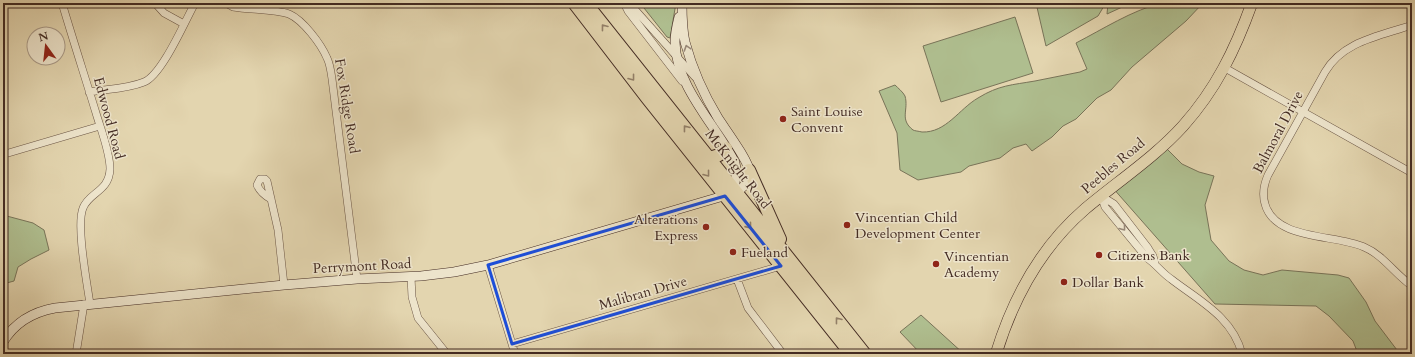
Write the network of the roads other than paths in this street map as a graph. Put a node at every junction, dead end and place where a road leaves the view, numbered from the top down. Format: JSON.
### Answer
{"nodes":[{"id":1,"x":62,"y":3,"type":"edge"},
{"id":2,"x":154,"y":3,"type":"edge"},
{"id":3,"x":195,"y":3,"type":"edge"},
{"id":4,"x":226,"y":3,"type":"edge"},
{"id":5,"x":574,"y":3,"type":"edge"},
{"id":6,"x":586,"y":3,"type":"edge"},
{"id":7,"x":624,"y":3,"type":"edge"},
{"id":8,"x":628,"y":3,"type":"edge"},
{"id":9,"x":1252,"y":3,"type":"edge"},
{"id":10,"x":184,"y":24,"type":"junction"},
{"id":11,"x":1412,"y":25,"type":"edge"},
{"id":12,"x":677,"y":56,"type":"junction"},
{"id":13,"x":1225,"y":68,"type":"junction"},
{"id":14,"x":700,"y":84,"type":"junction"},
{"id":15,"x":689,"y":91,"type":"junction"},
{"id":16,"x":89,"y":92,"type":"junction"},
{"id":17,"x":1303,"y":111,"type":"junction"},
{"id":18,"x":100,"y":126,"type":"junction"},
{"id":19,"x":726,"y":148,"type":"junction"},
{"id":20,"x":5,"y":154,"type":"dead end"},
{"id":21,"x":710,"y":158,"type":"junction"},
{"id":22,"x":749,"y":170,"type":"junction"},
{"id":23,"x":1412,"y":173,"type":"edge"},
{"id":24,"x":732,"y":192,"type":"junction"},
{"id":25,"x":1101,"y":196,"type":"junction"},
{"id":26,"x":271,"y":199,"type":"dead end"},
{"id":27,"x":784,"y":261,"type":"junction"},
{"id":28,"x":488,"y":265,"type":"junction"},
{"id":29,"x":411,"y":277,"type":"junction"},
{"id":30,"x":357,"y":279,"type":"junction"},
{"id":31,"x":737,"y":279,"type":"junction"},
{"id":32,"x":284,"y":285,"type":"junction"},
{"id":33,"x":1412,"y":286,"type":"edge"},
{"id":34,"x":87,"y":304,"type":"junction"},
{"id":35,"x":839,"y":339,"type":"junction"},
{"id":36,"x":3,"y":342,"type":"edge"},
{"id":37,"x":512,"y":344,"type":"junction"},
{"id":38,"x":861,"y":353,"type":"edge"},
{"id":39,"x":76,"y":354,"type":"edge"},
{"id":40,"x":447,"y":354,"type":"edge"},
{"id":41,"x":515,"y":354,"type":"edge"},
{"id":42,"x":783,"y":354,"type":"edge"},
{"id":43,"x":846,"y":354,"type":"edge"},
{"id":44,"x":996,"y":354,"type":"edge"},
{"id":45,"x":1242,"y":354,"type":"edge"}],
"edges":[{"from":1,"to":16,"type":"street","name":"Edwood Road"},
{"from":2,"to":10,"type":"street"},
{"from":3,"to":10,"type":"street"},
{"from":4,"to":30,"type":"street","name":"Fox Ridge Road"},
{"from":5,"to":24,"type":"highway","name":"McKnight Road","one_way":true},
{"from":21,"to":6,"type":"highway","name":"McKnight Road","one_way":true},
{"from":7,"to":15,"type":"street"},
{"from":8,"to":12,"type":"street"},
{"from":9,"to":13,"type":"main road","name":"Peebles Road"},
{"from":10,"to":16,"type":"street"},
{"from":11,"to":17,"type":"street","name":"Balmoral Drive"},
{"from":12,"to":14,"type":"street"},
{"from":14,"to":12,"type":"street","one_way":true},
{"from":12,"to":15,"type":"street"},
{"from":13,"to":17,"type":"street"},
{"from":13,"to":25,"type":"main road","name":"Peebles Road"},
{"from":14,"to":22,"type":"street"},
{"from":15,"to":19,"type":"street"},
{"from":16,"to":18,"type":"street","name":"Edwood Road"},
{"from":17,"to":23,"type":"street"},
{"from":17,"to":33,"type":"street","name":"Balmoral Drive"},
{"from":18,"to":20,"type":"street"},
{"from":18,"to":34,"type":"street","name":"Edwood Road"},
{"from":19,"to":21,"type":"highway"},
{"from":19,"to":24,"type":"street"},
{"from":21,"to":24,"type":"highway","name":"McKnight Road"},
{"from":22,"to":24,"type":"street"},
{"from":22,"to":27,"type":"highway"},
{"from":24,"to":27,"type":"highway","name":"McKnight Road"},
{"from":24,"to":28,"type":"street","name":"Perrymont Road"},
{"from":25,"to":44,"type":"main road","name":"Peebles Road"},
{"from":25,"to":45,"type":"street"},
{"from":26,"to":32,"type":"street"},
{"from":27,"to":31,"type":"street","name":"Malibran Drive"},
{"from":27,"to":35,"type":"highway","name":"McKnight Road"},
{"from":38,"to":27,"type":"highway","name":"McKnight Road","one_way":true},
{"from":28,"to":29,"type":"street","name":"Perrymont Road"},
{"from":28,"to":37,"type":"street"},
{"from":29,"to":30,"type":"street","name":"Perrymont Road"},
{"from":29,"to":40,"type":"street"},
{"from":30,"to":32,"type":"street","name":"Perrymont Road"},
{"from":31,"to":37,"type":"street","name":"Malibran Drive"},
{"from":31,"to":42,"type":"street"},
{"from":32,"to":34,"type":"street","name":"Perrymont Road"},
{"from":34,"to":36,"type":"street","name":"Perrymont Road"},
{"from":34,"to":39,"type":"street","name":"Edwood Road"},
{"from":35,"to":38,"type":"highway","name":"McKnight Road"},
{"from":35,"to":43,"type":"highway"},
{"from":37,"to":41,"type":"street"}]}
